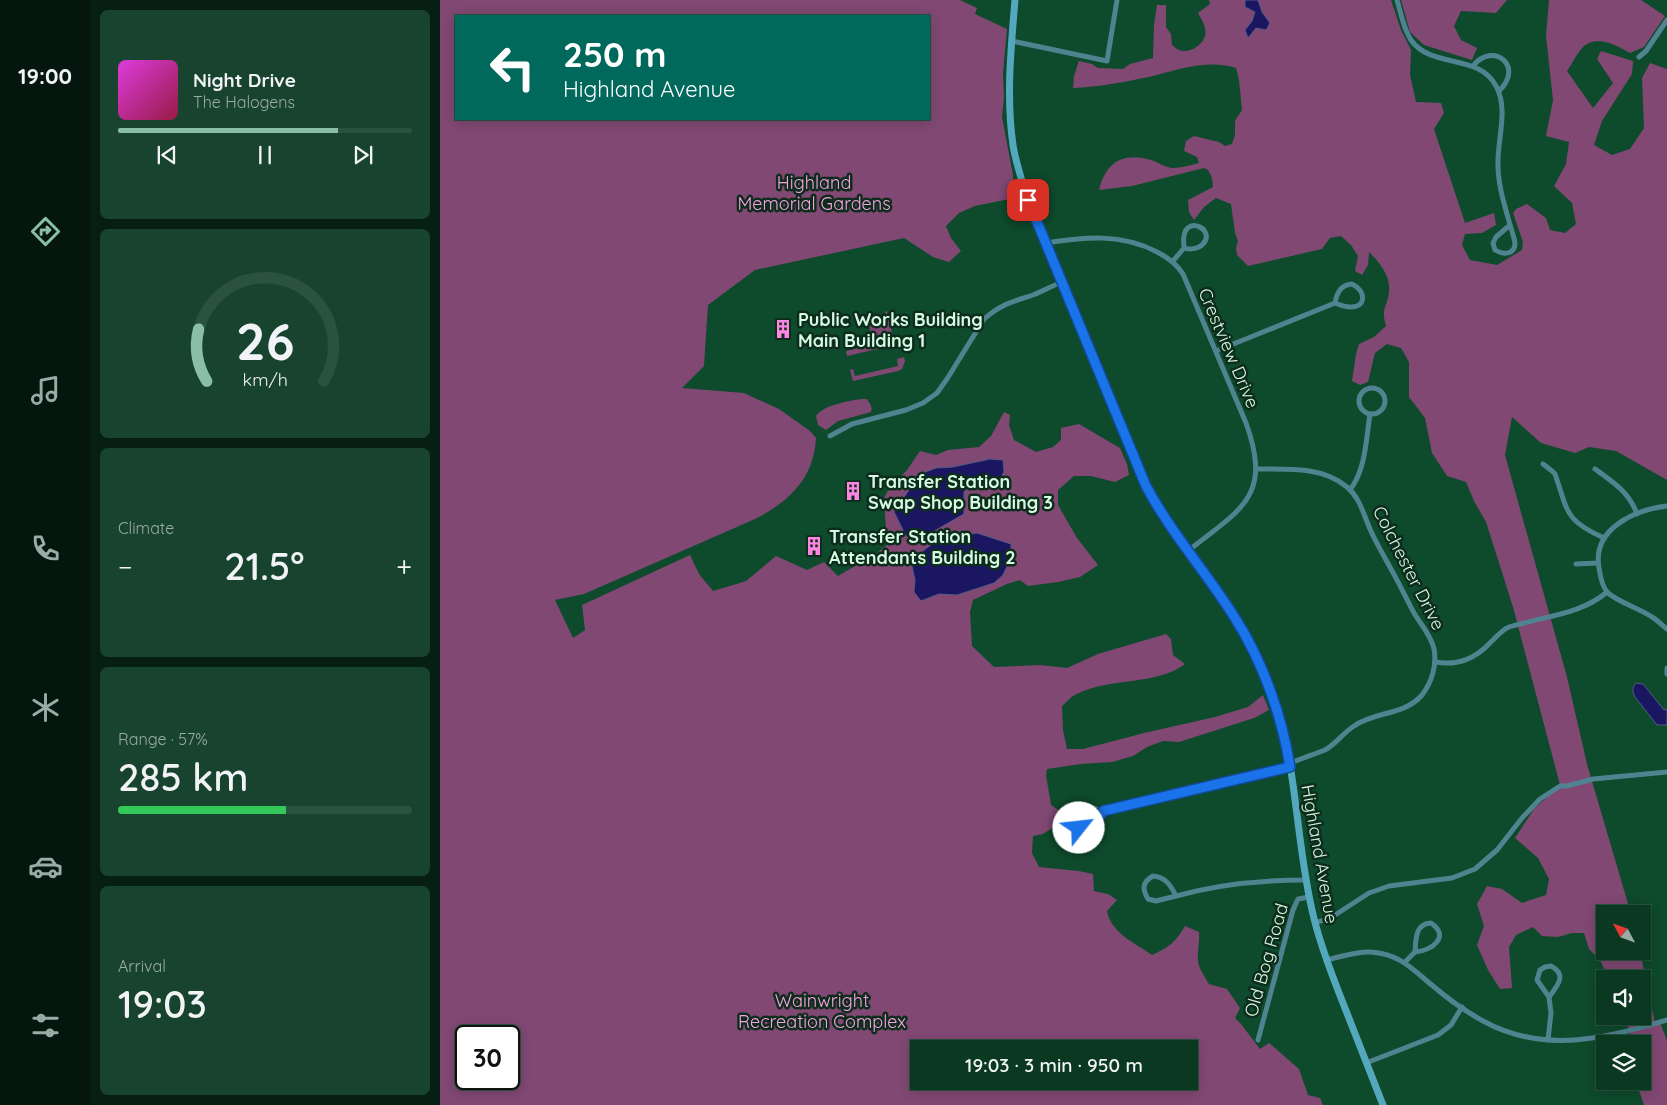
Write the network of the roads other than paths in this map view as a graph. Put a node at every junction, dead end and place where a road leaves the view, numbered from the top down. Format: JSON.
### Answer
{"nodes":[{"id":1,"x":1015,"y":0,"type":"edge"},
{"id":2,"x":1117,"y":0,"type":"edge"},
{"id":3,"x":1397,"y":0,"type":"edge"},
{"id":4,"x":1667,"y":20,"type":"edge"},
{"id":5,"x":1012,"y":41,"type":"junction"},
{"id":6,"x":1639,"y":58,"type":"dead end"},
{"id":7,"x":1474,"y":66,"type":"junction"},
{"id":8,"x":1499,"y":91,"type":"junction"},
{"id":9,"x":1510,"y":226,"type":"junction"},
{"id":10,"x":1046,"y":242,"type":"junction"},
{"id":11,"x":1184,"y":248,"type":"junction"},
{"id":12,"x":1173,"y":261,"type":"junction"},
{"id":13,"x":1062,"y":282,"type":"junction"},
{"id":14,"x":1335,"y":303,"type":"junction"},
{"id":15,"x":1216,"y":351,"type":"junction"},
{"id":16,"x":1370,"y":414,"type":"junction"},
{"id":17,"x":830,"y":436,"type":"dead end"},
{"id":18,"x":1543,"y":464,"type":"dead end"},
{"id":19,"x":1256,"y":469,"type":"junction"},
{"id":20,"x":1595,"y":469,"type":"dead end"},
{"id":21,"x":1350,"y":490,"type":"junction"},
{"id":22,"x":1667,"y":506,"type":"edge"},
{"id":23,"x":1637,"y":514,"type":"junction"},
{"id":24,"x":1604,"y":538,"type":"junction"},
{"id":25,"x":1188,"y":551,"type":"junction"},
{"id":26,"x":1598,"y":563,"type":"junction"},
{"id":27,"x":1576,"y":564,"type":"dead end"},
{"id":28,"x":1607,"y":592,"type":"junction"},
{"id":29,"x":1667,"y":629,"type":"edge"},
{"id":30,"x":1435,"y":662,"type":"junction"},
{"id":31,"x":1667,"y":668,"type":"edge"},
{"id":32,"x":1667,"y":674,"type":"edge"},
{"id":33,"x":1290,"y":765,"type":"junction"},
{"id":34,"x":1667,"y":772,"type":"edge"},
{"id":35,"x":1103,"y":811,"type":"junction"},
{"id":36,"x":1306,"y":880,"type":"junction"},
{"id":37,"x":1176,"y":896,"type":"junction"},
{"id":38,"x":1310,"y":898,"type":"junction"},
{"id":39,"x":1315,"y":922,"type":"junction"},
{"id":40,"x":1415,"y":952,"type":"junction"},
{"id":41,"x":1326,"y":960,"type":"junction"},
{"id":42,"x":1405,"y":962,"type":"junction"},
{"id":43,"x":1549,"y":997,"type":"junction"},
{"id":44,"x":1462,"y":1007,"type":"junction"},
{"id":45,"x":1667,"y":1020,"type":"edge"},
{"id":46,"x":1258,"y":1040,"type":"dead end"},
{"id":47,"x":1548,"y":1040,"type":"junction"},
{"id":48,"x":1366,"y":1062,"type":"junction"},
{"id":49,"x":1383,"y":1105,"type":"edge"}],
"edges":[{"from":1,"to":5,"type":"street","name":"Highland Avenue"},
{"from":2,"to":5,"type":"street"},
{"from":3,"to":7,"type":"street"},
{"from":4,"to":6,"type":"street"},
{"from":5,"to":10,"type":"street","name":"Highland Avenue"},
{"from":7,"to":8,"type":"street"},
{"from":7,"to":8,"type":"street"},
{"from":8,"to":9,"type":"street"},
{"from":9,"to":9,"type":"street"},
{"from":10,"to":12,"type":"street","name":"Crestview Drive"},
{"from":10,"to":13,"type":"street","name":"Highland Avenue"},
{"from":11,"to":11,"type":"street"},
{"from":11,"to":12,"type":"street"},
{"from":12,"to":15,"type":"street","name":"Crestview Drive"},
{"from":13,"to":17,"type":"street"},
{"from":13,"to":25,"type":"street","name":"Highland Avenue"},
{"from":14,"to":14,"type":"street"},
{"from":14,"to":15,"type":"street"},
{"from":15,"to":19,"type":"street","name":"Crestview Drive"},
{"from":16,"to":16,"type":"street"},
{"from":16,"to":21,"type":"street"},
{"from":18,"to":24,"type":"street"},
{"from":19,"to":21,"type":"street","name":"Colchester Drive"},
{"from":19,"to":25,"type":"street","name":"Crestview Drive"},
{"from":20,"to":23,"type":"street"},
{"from":21,"to":30,"type":"street","name":"Colchester Drive"},
{"from":22,"to":23,"type":"street"},
{"from":23,"to":24,"type":"street"},
{"from":24,"to":26,"type":"street"},
{"from":25,"to":33,"type":"street","name":"Highland Avenue"},
{"from":26,"to":27,"type":"street"},
{"from":26,"to":28,"type":"street"},
{"from":28,"to":29,"type":"street"},
{"from":28,"to":30,"type":"street"},
{"from":30,"to":33,"type":"street","name":"Colchester Drive"},
{"from":31,"to":32,"type":"street"},
{"from":33,"to":35,"type":"street","name":"Colchester Drive"},
{"from":33,"to":36,"type":"street","name":"Highland Avenue"},
{"from":34,"to":39,"type":"street"},
{"from":35,"to":35,"type":"street"},
{"from":36,"to":37,"type":"street"},
{"from":36,"to":38,"type":"street","name":"Highland Avenue"},
{"from":37,"to":37,"type":"street"},
{"from":38,"to":39,"type":"street","name":"Highland Avenue"},
{"from":38,"to":46,"type":"street","name":"Old Bog Road"},
{"from":39,"to":41,"type":"street","name":"Highland Avenue"},
{"from":40,"to":40,"type":"street"},
{"from":40,"to":42,"type":"street"},
{"from":41,"to":42,"type":"street"},
{"from":41,"to":48,"type":"street","name":"Highland Avenue"},
{"from":42,"to":44,"type":"street"},
{"from":43,"to":43,"type":"street"},
{"from":43,"to":47,"type":"street"},
{"from":44,"to":47,"type":"street"},
{"from":44,"to":48,"type":"street"},
{"from":45,"to":47,"type":"street"},
{"from":48,"to":49,"type":"street","name":"Highland Avenue"}]}
